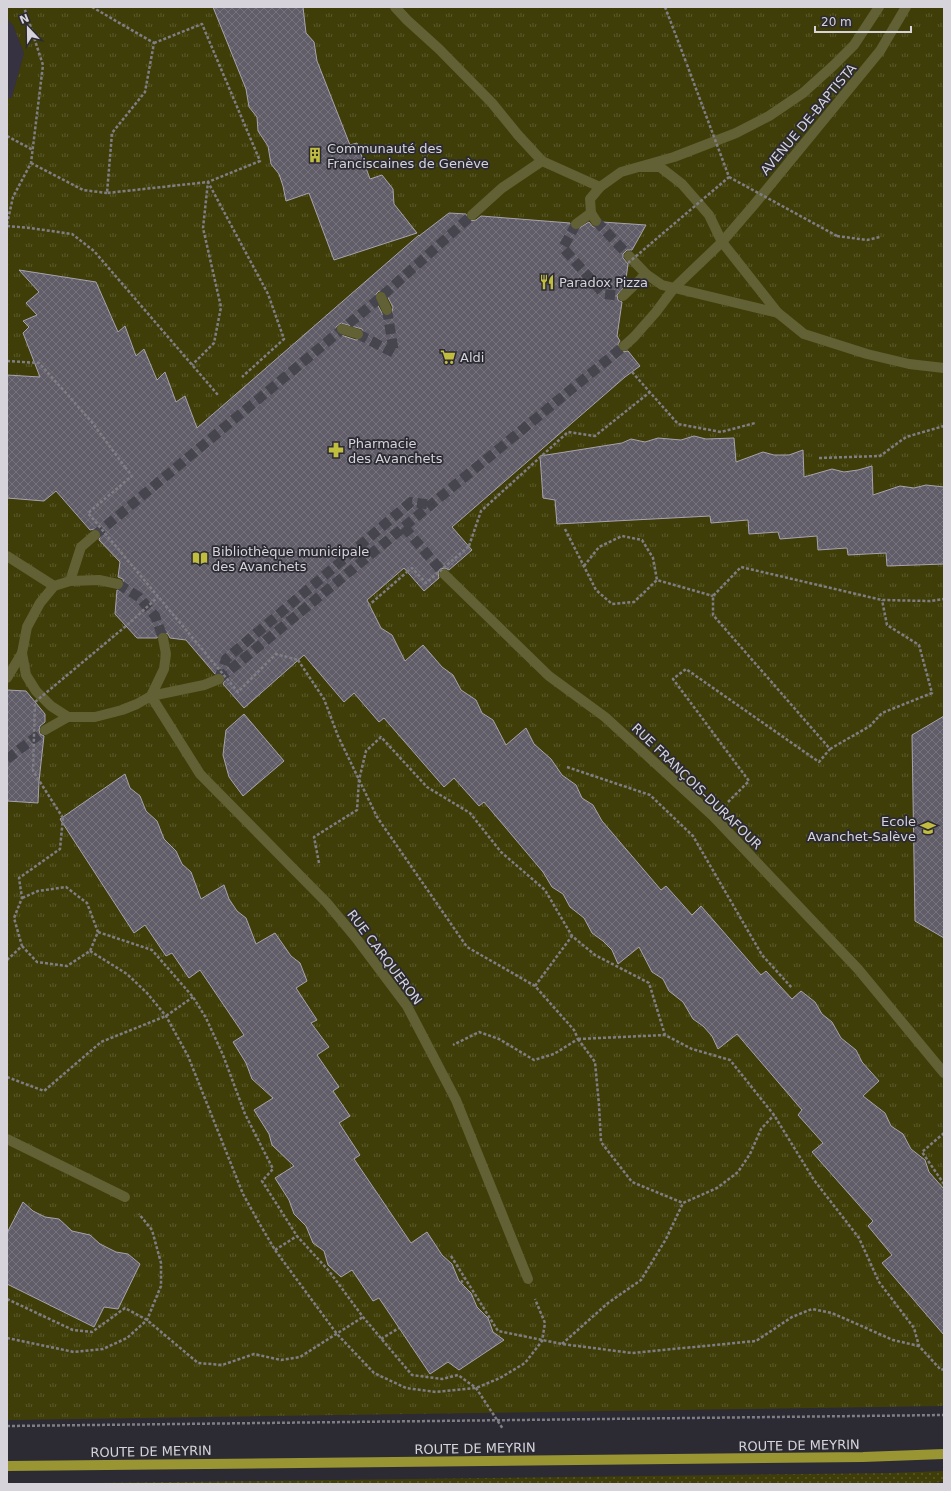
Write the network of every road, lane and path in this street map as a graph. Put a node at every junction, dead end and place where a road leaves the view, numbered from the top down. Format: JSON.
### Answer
{"nodes":[{"id":1,"x":24,"y":7,"type":"edge"},
{"id":2,"x":92,"y":7,"type":"edge"},
{"id":3,"x":395,"y":7,"type":"edge"},
{"id":4,"x":665,"y":7,"type":"edge"},
{"id":5,"x":879,"y":7,"type":"edge"},
{"id":6,"x":906,"y":7,"type":"edge"},
{"id":7,"x":154,"y":43,"type":"junction"},
{"id":8,"x":7,"y":136,"type":"edge"},
{"id":9,"x":32,"y":150,"type":"junction"},
{"id":10,"x":542,"y":161,"type":"junction"},
{"id":11,"x":31,"y":163,"type":"junction"},
{"id":12,"x":640,"y":166,"type":"junction"},
{"id":13,"x":729,"y":177,"type":"junction"},
{"id":14,"x":208,"y":182,"type":"junction"},
{"id":15,"x":600,"y":187,"type":"junction"},
{"id":16,"x":107,"y":193,"type":"junction"},
{"id":17,"x":472,"y":215,"type":"tunnel mouth"},
{"id":18,"x":576,"y":224,"type":"tunnel mouth"},
{"id":19,"x":7,"y":225,"type":"edge"},
{"id":20,"x":880,"y":237,"type":"dead end"},
{"id":21,"x":722,"y":242,"type":"junction"},
{"id":22,"x":629,"y":260,"type":"joint"},
{"id":23,"x":646,"y":274,"type":"junction"},
{"id":24,"x":674,"y":288,"type":"junction"},
{"id":25,"x":623,"y":296,"type":"dead end"},
{"id":26,"x":381,"y":297,"type":"dead end"},
{"id":27,"x":386,"y":310,"type":"tunnel mouth"},
{"id":28,"x":778,"y":313,"type":"junction"},
{"id":29,"x":342,"y":329,"type":"dead end"},
{"id":30,"x":358,"y":334,"type":"tunnel mouth"},
{"id":31,"x":624,"y":346,"type":"tunnel mouth"},
{"id":32,"x":7,"y":361,"type":"edge"},
{"id":33,"x":192,"y":365,"type":"junction"},
{"id":34,"x":944,"y":368,"type":"edge"},
{"id":35,"x":632,"y":372,"type":"dead end"},
{"id":36,"x":242,"y":377,"type":"dead end"},
{"id":37,"x":650,"y":392,"type":"junction"},
{"id":38,"x":218,"y":395,"type":"dead end"},
{"id":39,"x":755,"y":423,"type":"dead end"},
{"id":40,"x":944,"y":426,"type":"edge"},
{"id":41,"x":819,"y":458,"type":"dead end"},
{"id":42,"x":565,"y":529,"type":"dead end"},
{"id":43,"x":95,"y":535,"type":"tunnel mouth"},
{"id":44,"x":7,"y":556,"type":"edge"},
{"id":45,"x":584,"y":566,"type":"junction"},
{"id":46,"x":444,"y":574,"type":"tunnel mouth"},
{"id":47,"x":658,"y":580,"type":"junction"},
{"id":48,"x":70,"y":581,"type":"junction"},
{"id":49,"x":118,"y":584,"type":"tunnel mouth"},
{"id":50,"x":54,"y":586,"type":"junction"},
{"id":51,"x":713,"y":596,"type":"junction"},
{"id":52,"x":158,"y":597,"type":"junction"},
{"id":53,"x":944,"y":599,"type":"edge"},
{"id":54,"x":882,"y":600,"type":"junction"},
{"id":55,"x":368,"y":606,"type":"dead end"},
{"id":56,"x":163,"y":638,"type":"tunnel mouth"},
{"id":57,"x":22,"y":653,"type":"junction"},
{"id":58,"x":7,"y":678,"type":"edge"},
{"id":59,"x":219,"y":679,"type":"dead end"},
{"id":60,"x":151,"y":696,"type":"junction"},
{"id":61,"x":68,"y":717,"type":"junction"},
{"id":62,"x":45,"y":730,"type":"tunnel mouth"},
{"id":63,"x":830,"y":749,"type":"junction"},
{"id":64,"x":567,"y":767,"type":"dead end"},
{"id":65,"x":359,"y":780,"type":"junction"},
{"id":66,"x":726,"y":804,"type":"dead end"},
{"id":67,"x":320,"y":866,"type":"dead end"},
{"id":68,"x":22,"y":898,"type":"junction"},
{"id":69,"x":98,"y":932,"type":"junction"},
{"id":70,"x":572,"y":936,"type":"junction"},
{"id":71,"x":22,"y":946,"type":"junction"},
{"id":72,"x":90,"y":951,"type":"junction"},
{"id":73,"x":7,"y":960,"type":"edge"},
{"id":74,"x":535,"y":986,"type":"junction"},
{"id":75,"x":792,"y":988,"type":"dead end"},
{"id":76,"x":193,"y":997,"type":"junction"},
{"id":77,"x":166,"y":1016,"type":"junction"},
{"id":78,"x":665,"y":1035,"type":"junction"},
{"id":79,"x":578,"y":1039,"type":"junction"},
{"id":80,"x":433,"y":1055,"type":"junction"},
{"id":81,"x":944,"y":1073,"type":"edge"},
{"id":82,"x":7,"y":1078,"type":"edge"},
{"id":83,"x":774,"y":1115,"type":"junction"},
{"id":84,"x":944,"y":1133,"type":"edge"},
{"id":85,"x":7,"y":1139,"type":"edge"},
{"id":86,"x":944,"y":1184,"type":"edge"},
{"id":87,"x":125,"y":1197,"type":"joint"},
{"id":88,"x":683,"y":1203,"type":"junction"},
{"id":89,"x":297,"y":1236,"type":"junction"},
{"id":90,"x":275,"y":1250,"type":"junction"},
{"id":91,"x":451,"y":1256,"type":"dead end"},
{"id":92,"x":464,"y":1277,"type":"junction"},
{"id":93,"x":528,"y":1279,"type":"joint"},
{"id":94,"x":461,"y":1283,"type":"dead end"},
{"id":95,"x":7,"y":1298,"type":"edge"},
{"id":96,"x":363,"y":1318,"type":"junction"},
{"id":97,"x":147,"y":1320,"type":"junction"},
{"id":98,"x":399,"y":1328,"type":"dead end"},
{"id":99,"x":337,"y":1334,"type":"junction"},
{"id":100,"x":7,"y":1338,"type":"edge"},
{"id":101,"x":382,"y":1339,"type":"junction"},
{"id":102,"x":542,"y":1341,"type":"junction"},
{"id":103,"x":562,"y":1344,"type":"junction"},
{"id":104,"x":919,"y":1346,"type":"junction"},
{"id":105,"x":944,"y":1369,"type":"edge"},
{"id":106,"x":476,"y":1388,"type":"junction"},
{"id":107,"x":944,"y":1415,"type":"edge"},
{"id":108,"x":497,"y":1421,"type":"junction"},
{"id":109,"x":7,"y":1426,"type":"edge"},
{"id":110,"x":503,"y":1429,"type":"dead end"},
{"id":111,"x":944,"y":1454,"type":"edge"},
{"id":112,"x":7,"y":1466,"type":"edge"}],
"edges":[{"from":1,"to":9,"type":"path"},
{"from":2,"to":7,"type":"path"},
{"from":3,"to":10,"type":"street"},
{"from":4,"to":13,"type":"path","bridge":true},
{"from":5,"to":12,"type":"street","name":"AVENUE DE-BAPTISTA"},
{"from":6,"to":21,"type":"street","name":"AVENUE DE-BAPTISTA"},
{"from":7,"to":14,"type":"path"},
{"from":7,"to":16,"type":"path"},
{"from":8,"to":9,"type":"path"},
{"from":9,"to":11,"type":"path"},
{"from":10,"to":15,"type":"street"},
{"from":10,"to":17,"type":"street"},
{"from":11,"to":16,"type":"path"},
{"from":11,"to":19,"type":"path"},
{"from":12,"to":15,"type":"street","name":"AVENUE DE-BAPTISTA"},
{"from":12,"to":21,"type":"street"},
{"from":13,"to":20,"type":"path","bridge":true},
{"from":13,"to":22,"type":"path","bridge":true},
{"from":14,"to":16,"type":"path"},
{"from":14,"to":33,"type":"path"},
{"from":14,"to":36,"type":"path"},
{"from":15,"to":18,"type":"street"},
{"from":19,"to":33,"type":"path"},
{"from":21,"to":24,"type":"street","name":"AVENUE DE-BAPTISTA"},
{"from":21,"to":28,"type":"street"},
{"from":22,"to":23,"type":"street"},
{"from":23,"to":24,"type":"street"},
{"from":23,"to":25,"type":"street"},
{"from":24,"to":28,"type":"street"},
{"from":24,"to":31,"type":"street"},
{"from":26,"to":27,"type":"street"},
{"from":28,"to":34,"type":"street"},
{"from":29,"to":30,"type":"street"},
{"from":32,"to":52,"type":"path","bridge":true},
{"from":33,"to":38,"type":"path"},
{"from":35,"to":37,"type":"path"},
{"from":37,"to":39,"type":"path"},
{"from":37,"to":55,"type":"path","bridge":true},
{"from":40,"to":41,"type":"path"},
{"from":42,"to":45,"type":"path"},
{"from":43,"to":48,"type":"street"},
{"from":44,"to":50,"type":"street"},
{"from":45,"to":47,"type":"path"},
{"from":45,"to":47,"type":"path"},
{"from":46,"to":81,"type":"street","name":"RUE FRANÇOIS-DURAFOUR"},
{"from":47,"to":51,"type":"path"},
{"from":48,"to":49,"type":"street"},
{"from":48,"to":50,"type":"street"},
{"from":50,"to":57,"type":"street"},
{"from":51,"to":54,"type":"path"},
{"from":51,"to":63,"type":"path"},
{"from":52,"to":65,"type":"path","bridge":true},
{"from":52,"to":68,"type":"path","bridge":true},
{"from":53,"to":54,"type":"path"},
{"from":54,"to":63,"type":"path"},
{"from":56,"to":60,"type":"street"},
{"from":57,"to":58,"type":"street"},
{"from":57,"to":61,"type":"street"},
{"from":59,"to":60,"type":"street"},
{"from":60,"to":61,"type":"street"},
{"from":60,"to":80,"type":"street","name":"RUE CARQUERON"},
{"from":61,"to":62,"type":"street"},
{"from":63,"to":66,"type":"path"},
{"from":64,"to":75,"type":"path"},
{"from":65,"to":67,"type":"path"},
{"from":65,"to":70,"type":"path"},
{"from":65,"to":74,"type":"path"},
{"from":68,"to":69,"type":"path"},
{"from":68,"to":71,"type":"path"},
{"from":69,"to":72,"type":"path"},
{"from":69,"to":76,"type":"path"},
{"from":70,"to":74,"type":"path"},
{"from":70,"to":78,"type":"path"},
{"from":71,"to":72,"type":"path"},
{"from":71,"to":73,"type":"path"},
{"from":72,"to":77,"type":"path"},
{"from":74,"to":79,"type":"path"},
{"from":76,"to":77,"type":"path"},
{"from":76,"to":89,"type":"path"},
{"from":77,"to":82,"type":"path"},
{"from":77,"to":90,"type":"path"},
{"from":78,"to":79,"type":"path"},
{"from":78,"to":83,"type":"path"},
{"from":79,"to":80,"type":"path"},
{"from":79,"to":88,"type":"path"},
{"from":80,"to":93,"type":"street","name":"RUE CARQUERON"},
{"from":83,"to":88,"type":"path"},
{"from":83,"to":104,"type":"path"},
{"from":84,"to":86,"type":"path"},
{"from":85,"to":87,"type":"street"},
{"from":87,"to":97,"type":"path"},
{"from":88,"to":103,"type":"path"},
{"from":89,"to":90,"type":"path"},
{"from":89,"to":96,"type":"path"},
{"from":90,"to":99,"type":"path"},
{"from":91,"to":92,"type":"path"},
{"from":92,"to":94,"type":"path"},
{"from":92,"to":102,"type":"path"},
{"from":93,"to":102,"type":"path"},
{"from":95,"to":97,"type":"path"},
{"from":96,"to":99,"type":"path"},
{"from":96,"to":101,"type":"path"},
{"from":97,"to":99,"type":"path"},
{"from":97,"to":100,"type":"path"},
{"from":98,"to":101,"type":"path"},
{"from":99,"to":106,"type":"path"},
{"from":101,"to":106,"type":"path"},
{"from":102,"to":103,"type":"path"},
{"from":102,"to":106,"type":"path"},
{"from":103,"to":104,"type":"path"},
{"from":104,"to":105,"type":"path"},
{"from":106,"to":108,"type":"path"},
{"from":107,"to":108,"type":"path"},
{"from":108,"to":109,"type":"path"},
{"from":108,"to":110,"type":"path"},
{"from":111,"to":112,"type":"main road","name":"ROUTE DE MEYRIN"}]}
